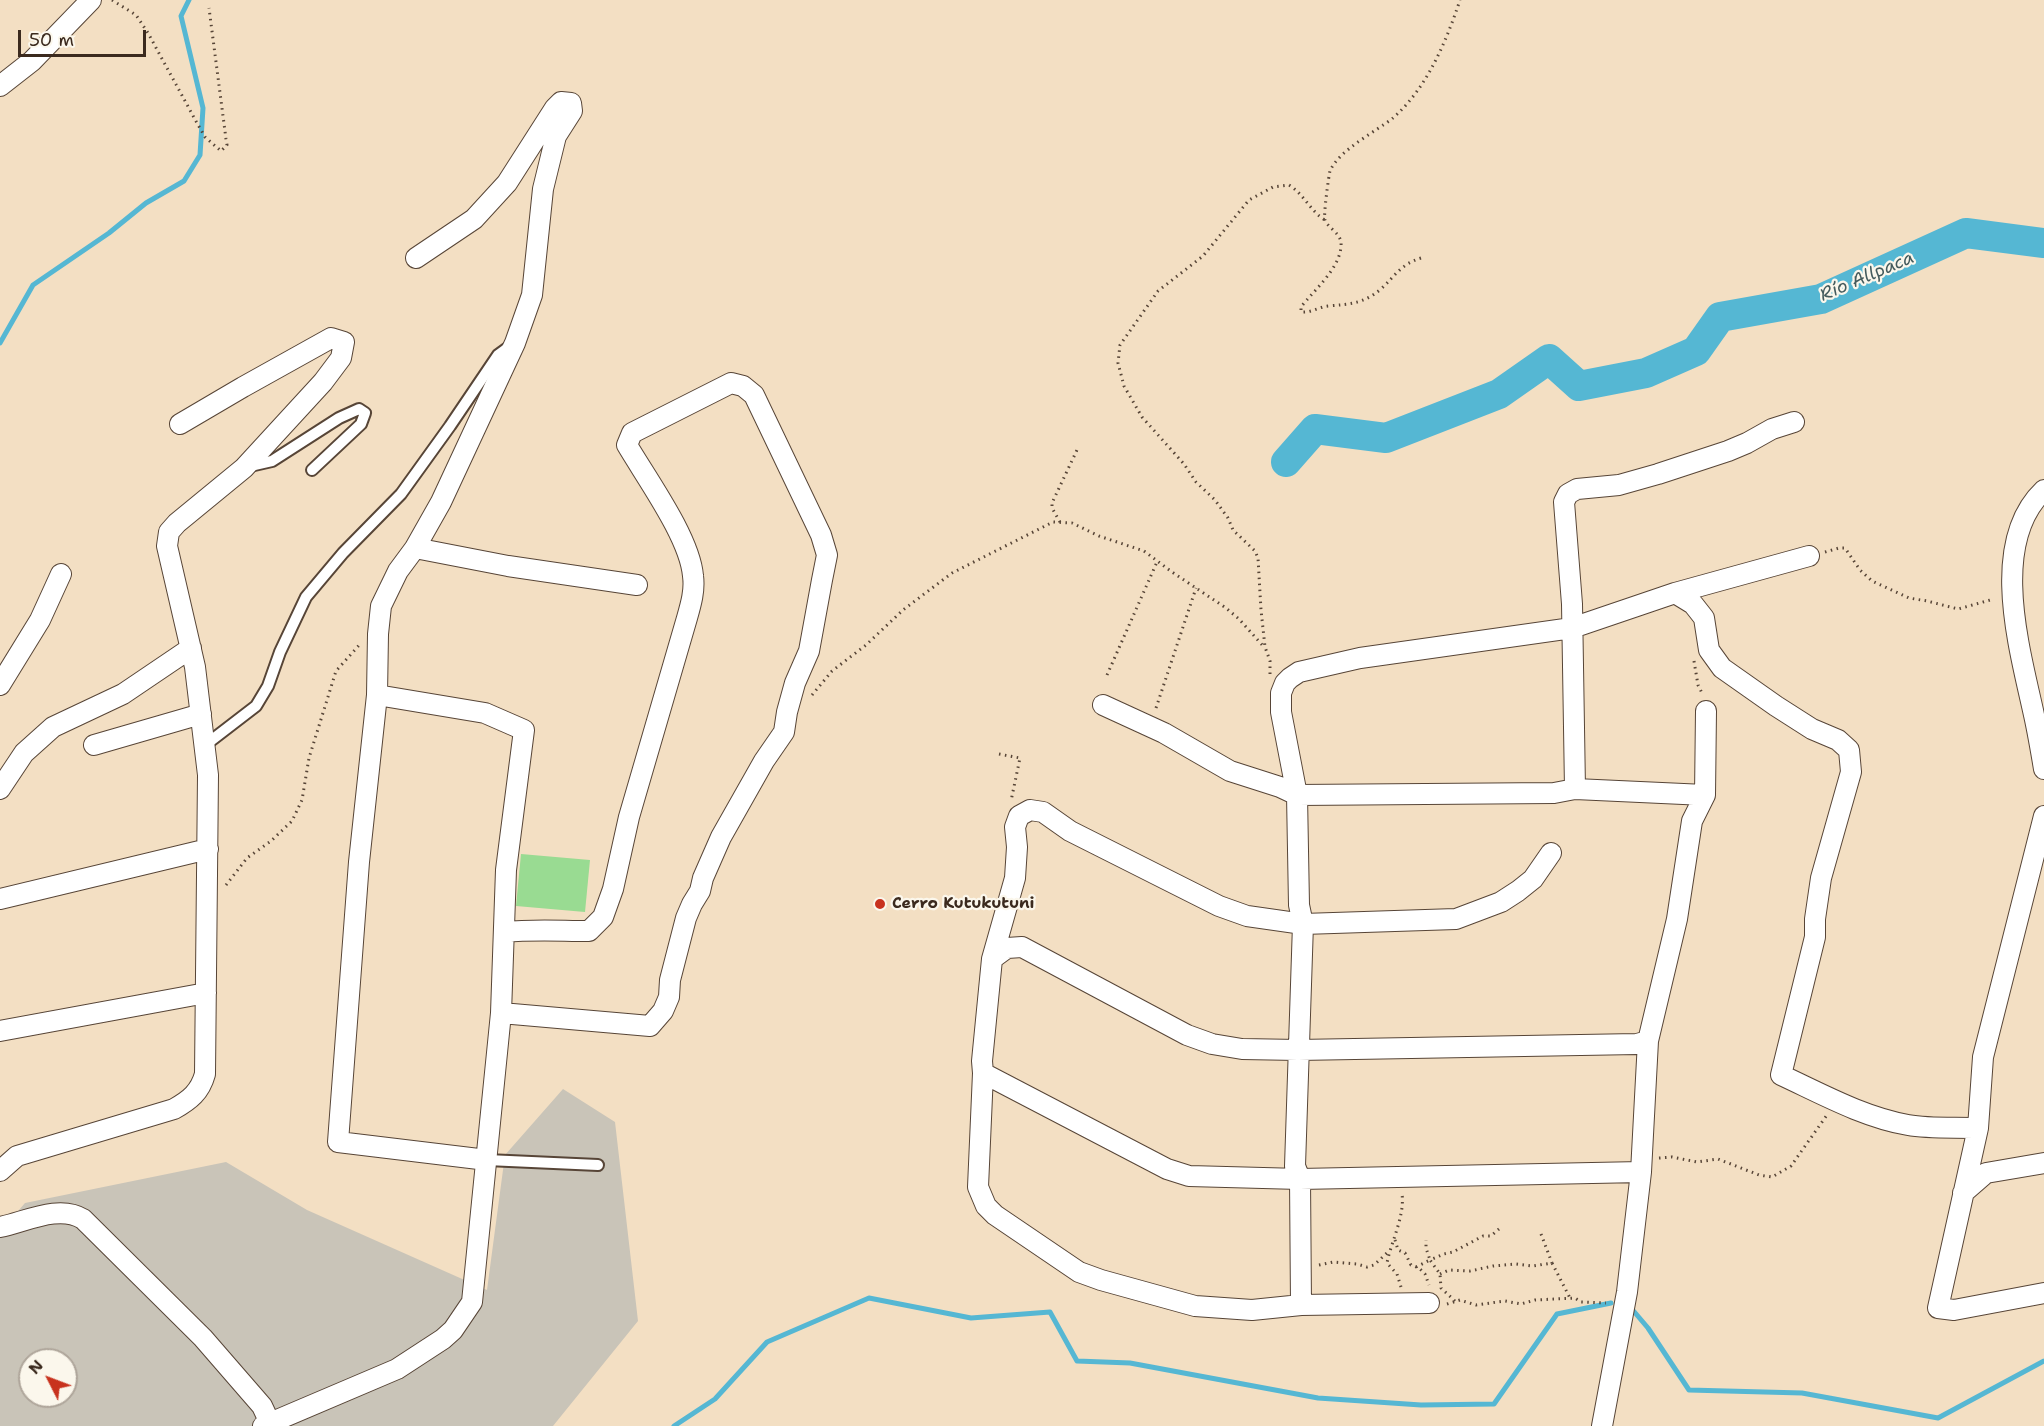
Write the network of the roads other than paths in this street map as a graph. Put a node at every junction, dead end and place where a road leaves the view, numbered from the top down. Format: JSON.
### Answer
{"nodes":[{"id":1,"x":92,"y":0,"type":"edge"},
{"id":2,"x":0,"y":86,"type":"edge"},
{"id":3,"x":416,"y":258,"type":"dead end"},
{"id":4,"x":515,"y":343,"type":"junction"},
{"id":5,"x":1794,"y":422,"type":"dead end"},
{"id":6,"x":180,"y":424,"type":"dead end"},
{"id":7,"x":244,"y":468,"type":"junction"},
{"id":8,"x":312,"y":470,"type":"dead end"},
{"id":9,"x":2044,"y":490,"type":"edge"},
{"id":10,"x":415,"y":548,"type":"junction"},
{"id":11,"x":1809,"y":556,"type":"road end"},
{"id":12,"x":61,"y":574,"type":"dead end"},
{"id":13,"x":637,"y":585,"type":"dead end"},
{"id":14,"x":1675,"y":593,"type":"junction"},
{"id":15,"x":1572,"y":628,"type":"junction"},
{"id":16,"x":191,"y":648,"type":"junction"},
{"id":17,"x":0,"y":685,"type":"edge"},
{"id":18,"x":377,"y":695,"type":"junction"},
{"id":19,"x":1103,"y":705,"type":"dead end"},
{"id":20,"x":1706,"y":711,"type":"dead end"},
{"id":21,"x":201,"y":714,"type":"junction"},
{"id":22,"x":94,"y":745,"type":"dead end"},
{"id":23,"x":204,"y":746,"type":"junction"},
{"id":24,"x":2044,"y":769,"type":"edge"},
{"id":25,"x":0,"y":789,"type":"edge"},
{"id":26,"x":1575,"y":789,"type":"junction"},
{"id":27,"x":1297,"y":795,"type":"junction"},
{"id":28,"x":1705,"y":795,"type":"junction"},
{"id":29,"x":2044,"y":816,"type":"edge"},
{"id":30,"x":208,"y":849,"type":"junction"},
{"id":31,"x":1551,"y":853,"type":"dead end"},
{"id":32,"x":0,"y":899,"type":"edge"},
{"id":33,"x":1303,"y":924,"type":"junction"},
{"id":34,"x":505,"y":932,"type":"junction"},
{"id":35,"x":992,"y":959,"type":"junction"},
{"id":36,"x":206,"y":993,"type":"junction"},
{"id":37,"x":501,"y":1013,"type":"junction"},
{"id":38,"x":0,"y":1031,"type":"edge"},
{"id":39,"x":1648,"y":1041,"type":"junction"},
{"id":40,"x":1298,"y":1050,"type":"junction"},
{"id":41,"x":983,"y":1073,"type":"junction"},
{"id":42,"x":1978,"y":1128,"type":"junction"},
{"id":43,"x":487,"y":1160,"type":"junction"},
{"id":44,"x":2044,"y":1163,"type":"edge"},
{"id":45,"x":598,"y":1165,"type":"dead end"},
{"id":46,"x":0,"y":1171,"type":"edge"},
{"id":47,"x":1641,"y":1172,"type":"junction"},
{"id":48,"x":1300,"y":1179,"type":"junction"},
{"id":49,"x":1963,"y":1192,"type":"junction"},
{"id":50,"x":0,"y":1227,"type":"edge"},
{"id":51,"x":2044,"y":1293,"type":"edge"},
{"id":52,"x":1429,"y":1303,"type":"road end"},
{"id":53,"x":1301,"y":1305,"type":"junction"},
{"id":54,"x":266,"y":1425,"type":"edge"},
{"id":55,"x":1602,"y":1426,"type":"edge"}],
"edges":[{"from":1,"to":2,"type":"street"},
{"from":3,"to":4,"type":"street"},
{"from":4,"to":10,"type":"street"},
{"from":4,"to":23,"type":"lane"},
{"from":5,"to":15,"type":"street"},
{"from":6,"to":7,"type":"street"},
{"from":7,"to":8,"type":"lane"},
{"from":7,"to":16,"type":"street"},
{"from":9,"to":24,"type":"street"},
{"from":10,"to":13,"type":"street"},
{"from":10,"to":18,"type":"street"},
{"from":11,"to":14,"type":"street"},
{"from":12,"to":17,"type":"street"},
{"from":14,"to":15,"type":"street"},
{"from":14,"to":42,"type":"street"},
{"from":15,"to":26,"type":"street"},
{"from":15,"to":27,"type":"street"},
{"from":16,"to":21,"type":"street"},
{"from":16,"to":25,"type":"street"},
{"from":18,"to":34,"type":"street"},
{"from":18,"to":43,"type":"street"},
{"from":19,"to":27,"type":"street"},
{"from":20,"to":28,"type":"street"},
{"from":21,"to":22,"type":"street"},
{"from":21,"to":23,"type":"street"},
{"from":23,"to":30,"type":"street"},
{"from":26,"to":27,"type":"street"},
{"from":26,"to":28,"type":"street"},
{"from":27,"to":33,"type":"street"},
{"from":28,"to":39,"type":"street"},
{"from":29,"to":42,"type":"street"},
{"from":30,"to":32,"type":"street"},
{"from":30,"to":36,"type":"street"},
{"from":31,"to":33,"type":"street"},
{"from":33,"to":35,"type":"street"},
{"from":33,"to":40,"type":"street"},
{"from":34,"to":37,"type":"street"},
{"from":34,"to":37,"type":"street"},
{"from":35,"to":40,"type":"street"},
{"from":35,"to":41,"type":"street"},
{"from":36,"to":38,"type":"street"},
{"from":36,"to":46,"type":"street"},
{"from":37,"to":43,"type":"street"},
{"from":39,"to":40,"type":"street"},
{"from":39,"to":47,"type":"street"},
{"from":40,"to":48,"type":"street"},
{"from":41,"to":48,"type":"street"},
{"from":41,"to":53,"type":"street"},
{"from":42,"to":49,"type":"street"},
{"from":43,"to":45,"type":"lane"},
{"from":43,"to":54,"type":"street"},
{"from":44,"to":49,"type":"street"},
{"from":47,"to":48,"type":"street"},
{"from":47,"to":55,"type":"street"},
{"from":48,"to":53,"type":"street"},
{"from":49,"to":51,"type":"street"},
{"from":50,"to":54,"type":"street"},
{"from":52,"to":53,"type":"street"}]}
